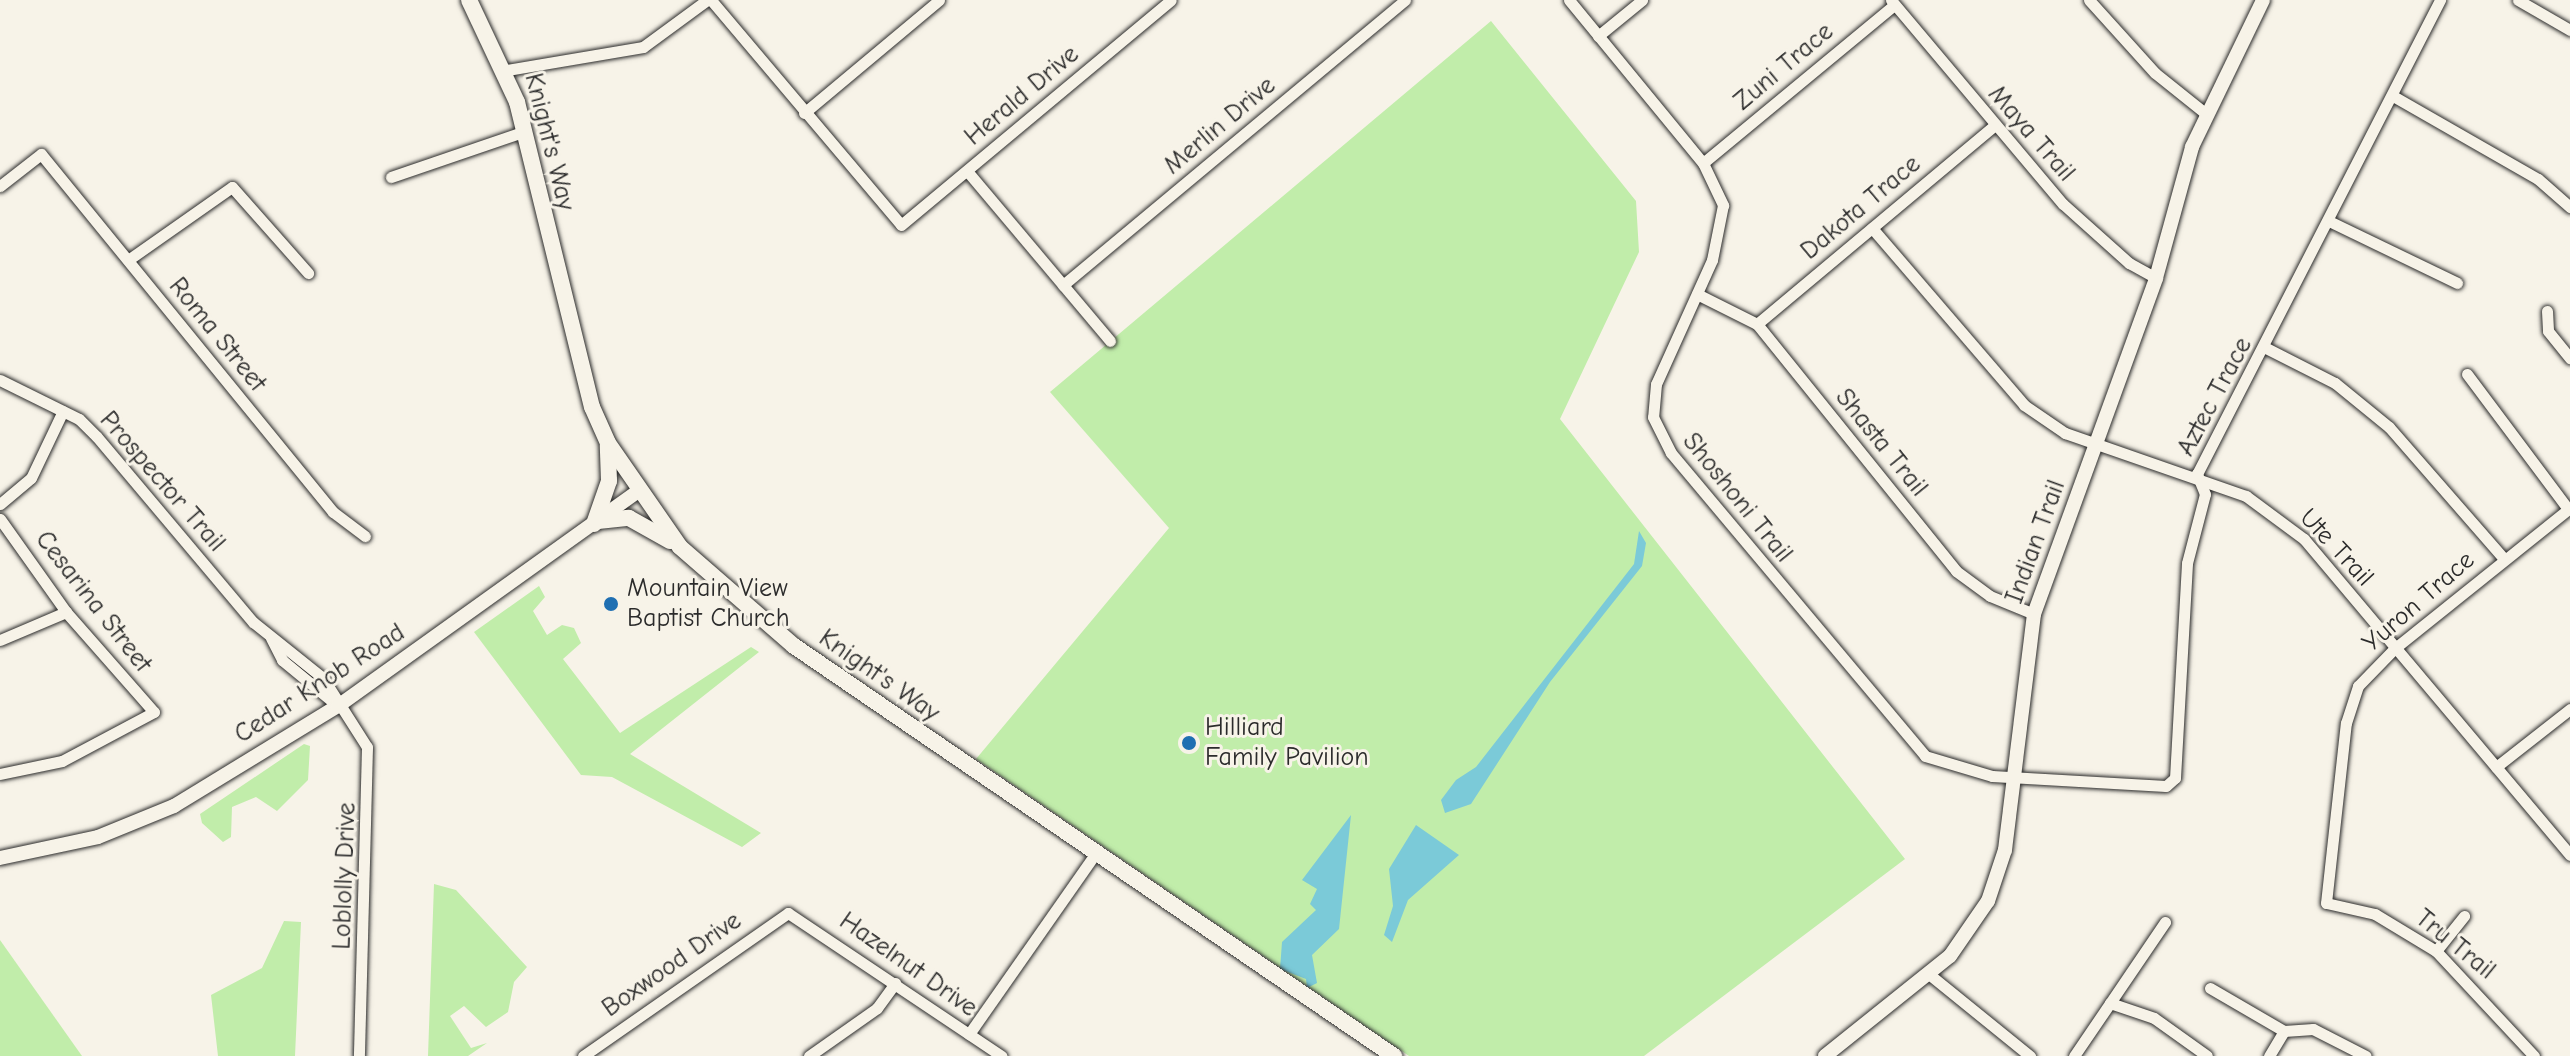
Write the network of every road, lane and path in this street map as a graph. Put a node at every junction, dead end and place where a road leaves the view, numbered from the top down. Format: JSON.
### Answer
{"nodes":[{"id":1,"x":469,"y":0,"type":"edge"},
{"id":2,"x":709,"y":0,"type":"edge"},
{"id":3,"x":939,"y":0,"type":"edge"},
{"id":4,"x":1171,"y":0,"type":"edge"},
{"id":5,"x":1405,"y":0,"type":"edge"},
{"id":6,"x":1569,"y":0,"type":"edge"},
{"id":7,"x":1642,"y":0,"type":"edge"},
{"id":8,"x":2089,"y":0,"type":"edge"},
{"id":9,"x":2263,"y":0,"type":"edge"},
{"id":10,"x":2440,"y":0,"type":"edge"},
{"id":11,"x":2518,"y":0,"type":"edge"},
{"id":12,"x":1893,"y":2,"type":"edge"},
{"id":13,"x":2570,"y":30,"type":"edge"},
{"id":14,"x":1598,"y":36,"type":"junction"},
{"id":15,"x":507,"y":70,"type":"junction"},
{"id":16,"x":2393,"y":96,"type":"junction"},
{"id":17,"x":804,"y":113,"type":"junction"},
{"id":18,"x":2205,"y":113,"type":"junction"},
{"id":19,"x":1993,"y":127,"type":"junction"},
{"id":20,"x":525,"y":131,"type":"junction"},
{"id":21,"x":1703,"y":163,"type":"junction"},
{"id":22,"x":967,"y":171,"type":"junction"},
{"id":23,"x":391,"y":177,"type":"dead end"},
{"id":24,"x":0,"y":186,"type":"edge"},
{"id":25,"x":2570,"y":207,"type":"edge"},
{"id":26,"x":2331,"y":222,"type":"junction"},
{"id":27,"x":1872,"y":228,"type":"junction"},
{"id":28,"x":128,"y":260,"type":"junction"},
{"id":29,"x":308,"y":273,"type":"dead end"},
{"id":30,"x":2156,"y":278,"type":"junction"},
{"id":31,"x":2457,"y":283,"type":"dead end"},
{"id":32,"x":1063,"y":285,"type":"junction"},
{"id":33,"x":1697,"y":294,"type":"junction"},
{"id":34,"x":2547,"y":311,"type":"dead end"},
{"id":35,"x":1757,"y":324,"type":"junction"},
{"id":36,"x":1110,"y":341,"type":"dead end"},
{"id":37,"x":2266,"y":348,"type":"junction"},
{"id":38,"x":2570,"y":358,"type":"edge"},
{"id":39,"x":2467,"y":374,"type":"dead end"},
{"id":40,"x":0,"y":380,"type":"edge"},
{"id":41,"x":63,"y":411,"type":"junction"},
{"id":42,"x":608,"y":443,"type":"junction"},
{"id":43,"x":2099,"y":444,"type":"junction"},
{"id":44,"x":2197,"y":474,"type":"junction"},
{"id":45,"x":638,"y":491,"type":"junction"},
{"id":46,"x":0,"y":504,"type":"edge"},
{"id":47,"x":2569,"y":508,"type":"edge"},
{"id":48,"x":0,"y":519,"type":"edge"},
{"id":49,"x":596,"y":522,"type":"junction"},
{"id":50,"x":365,"y":536,"type":"dead end"},
{"id":51,"x":680,"y":547,"type":"junction"},
{"id":52,"x":2504,"y":559,"type":"junction"},
{"id":53,"x":66,"y":612,"type":"junction"},
{"id":54,"x":2034,"y":614,"type":"junction"},
{"id":55,"x":0,"y":640,"type":"edge"},
{"id":56,"x":2395,"y":648,"type":"junction"},
{"id":57,"x":338,"y":706,"type":"junction"},
{"id":58,"x":2570,"y":709,"type":"edge"},
{"id":59,"x":2496,"y":767,"type":"junction"},
{"id":60,"x":0,"y":774,"type":"edge"},
{"id":61,"x":2011,"y":776,"type":"junction"},
{"id":62,"x":1095,"y":854,"type":"junction"},
{"id":63,"x":2570,"y":855,"type":"edge"},
{"id":64,"x":0,"y":858,"type":"edge"},
{"id":65,"x":2326,"y":903,"type":"joint"},
{"id":66,"x":788,"y":913,"type":"joint"},
{"id":67,"x":2464,"y":916,"type":"dead end"},
{"id":68,"x":2165,"y":922,"type":"dead end"},
{"id":69,"x":2436,"y":951,"type":"junction"},
{"id":70,"x":1930,"y":975,"type":"junction"},
{"id":71,"x":895,"y":983,"type":"junction"},
{"id":72,"x":2210,"y":988,"type":"dead end"},
{"id":73,"x":2110,"y":1003,"type":"junction"},
{"id":74,"x":2284,"y":1031,"type":"junction"},
{"id":75,"x":969,"y":1034,"type":"junction"},
{"id":76,"x":359,"y":1056,"type":"edge"},
{"id":77,"x":583,"y":1056,"type":"edge"},
{"id":78,"x":809,"y":1056,"type":"edge"},
{"id":79,"x":1002,"y":1056,"type":"edge"},
{"id":80,"x":1394,"y":1056,"type":"edge"},
{"id":81,"x":1825,"y":1056,"type":"edge"},
{"id":82,"x":2030,"y":1056,"type":"edge"},
{"id":83,"x":2074,"y":1056,"type":"edge"},
{"id":84,"x":2207,"y":1056,"type":"edge"},
{"id":85,"x":2269,"y":1056,"type":"edge"},
{"id":86,"x":2366,"y":1056,"type":"edge"},
{"id":87,"x":2534,"y":1056,"type":"edge"}],
"edges":[{"from":1,"to":15,"type":"main road","name":"Knight's Way"},
{"from":2,"to":15,"type":"street"},
{"from":2,"to":17,"type":"street"},
{"from":3,"to":17,"type":"street"},
{"from":4,"to":22,"type":"street","name":"Herald Drive"},
{"from":5,"to":32,"type":"street","name":"Merlin Drive"},
{"from":6,"to":14,"type":"street","name":"Shoshoni Trail"},
{"from":7,"to":14,"type":"street"},
{"from":8,"to":18,"type":"street"},
{"from":9,"to":18,"type":"street","name":"Indian Trail"},
{"from":10,"to":16,"type":"street","name":"Aztec Trace"},
{"from":11,"to":13,"type":"street"},
{"from":12,"to":19,"type":"street","name":"Maya Trail"},
{"from":12,"to":21,"type":"street","name":"Zuni Trace"},
{"from":14,"to":21,"type":"street","name":"Shoshoni Trail"},
{"from":15,"to":20,"type":"main road","name":"Knight's Way"},
{"from":16,"to":25,"type":"street"},
{"from":16,"to":26,"type":"street","name":"Aztec Trace"},
{"from":17,"to":22,"type":"street","name":"Herald Drive"},
{"from":18,"to":30,"type":"street","name":"Indian Trail"},
{"from":19,"to":27,"type":"street","name":"Dakota Trace"},
{"from":19,"to":30,"type":"street","name":"Maya Trail"},
{"from":20,"to":23,"type":"street"},
{"from":20,"to":42,"type":"main road","name":"Knight's Way"},
{"from":21,"to":33,"type":"street","name":"Shoshoni Trail"},
{"from":22,"to":32,"type":"street"},
{"from":24,"to":28,"type":"street","name":"Roma Street"},
{"from":26,"to":31,"type":"street"},
{"from":26,"to":37,"type":"street","name":"Aztec Trace"},
{"from":27,"to":35,"type":"street","name":"Dakota Trace"},
{"from":27,"to":43,"type":"street","name":"Ute Trail"},
{"from":28,"to":29,"type":"street"},
{"from":28,"to":50,"type":"street","name":"Roma Street"},
{"from":30,"to":43,"type":"street","name":"Indian Trail"},
{"from":32,"to":36,"type":"street"},
{"from":33,"to":35,"type":"street","name":"Shasta Trail"},
{"from":33,"to":61,"type":"street","name":"Shoshoni Trail"},
{"from":34,"to":38,"type":"street"},
{"from":35,"to":54,"type":"street","name":"Shasta Trail"},
{"from":37,"to":44,"type":"street","name":"Aztec Trace"},
{"from":37,"to":52,"type":"street"},
{"from":39,"to":47,"type":"street"},
{"from":40,"to":41,"type":"street","name":"Prospector Trail"},
{"from":41,"to":46,"type":"street"},
{"from":41,"to":57,"type":"street","name":"Prospector Trail"},
{"from":42,"to":45,"type":"main road","name":"Knight's Way"},
{"from":42,"to":49,"type":"main road"},
{"from":43,"to":44,"type":"street","name":"Ute Trail"},
{"from":43,"to":54,"type":"street","name":"Indian Trail"},
{"from":44,"to":56,"type":"street","name":"Ute Trail"},
{"from":44,"to":61,"type":"street","name":"Aztec Trace"},
{"from":45,"to":49,"type":"street","name":"Cedar Knob Road"},
{"from":45,"to":51,"type":"main road","name":"Knight's Way"},
{"from":47,"to":52,"type":"street","name":"Yuron Trace"},
{"from":48,"to":53,"type":"street","name":"Cesarina Street"},
{"from":49,"to":51,"type":"main road"},
{"from":49,"to":57,"type":"street","name":"Cedar Knob Road"},
{"from":51,"to":62,"type":"main road","name":"Knight's Way"},
{"from":52,"to":56,"type":"street","name":"Yuron Trace"},
{"from":53,"to":55,"type":"street"},
{"from":53,"to":60,"type":"street","name":"Cesarina Street"},
{"from":54,"to":61,"type":"street","name":"Indian Trail"},
{"from":56,"to":59,"type":"street","name":"Ute Trail"},
{"from":56,"to":65,"type":"street","name":"Yuron Trace"},
{"from":57,"to":64,"type":"street","name":"Cedar Knob Road"},
{"from":57,"to":76,"type":"street","name":"Loblolly Drive"},
{"from":58,"to":59,"type":"street"},
{"from":59,"to":63,"type":"street","name":"Ute Trail"},
{"from":61,"to":70,"type":"street","name":"Indian Trail"},
{"from":62,"to":75,"type":"street"},
{"from":62,"to":80,"type":"main road","name":"Knight's Way"},
{"from":65,"to":69,"type":"street","name":"Tru Trail"},
{"from":66,"to":71,"type":"street","name":"Hazelnut Drive"},
{"from":66,"to":77,"type":"street","name":"Boxwood Drive"},
{"from":67,"to":69,"type":"street"},
{"from":68,"to":73,"type":"street"},
{"from":69,"to":87,"type":"street","name":"Tru Trail"},
{"from":70,"to":81,"type":"street","name":"Indian Trail"},
{"from":70,"to":82,"type":"street"},
{"from":71,"to":75,"type":"street","name":"Hazelnut Drive"},
{"from":71,"to":78,"type":"street"},
{"from":72,"to":74,"type":"street"},
{"from":73,"to":83,"type":"street"},
{"from":73,"to":84,"type":"street"},
{"from":74,"to":85,"type":"street"},
{"from":74,"to":86,"type":"street"},
{"from":75,"to":79,"type":"street","name":"Hazelnut Drive"}]}
